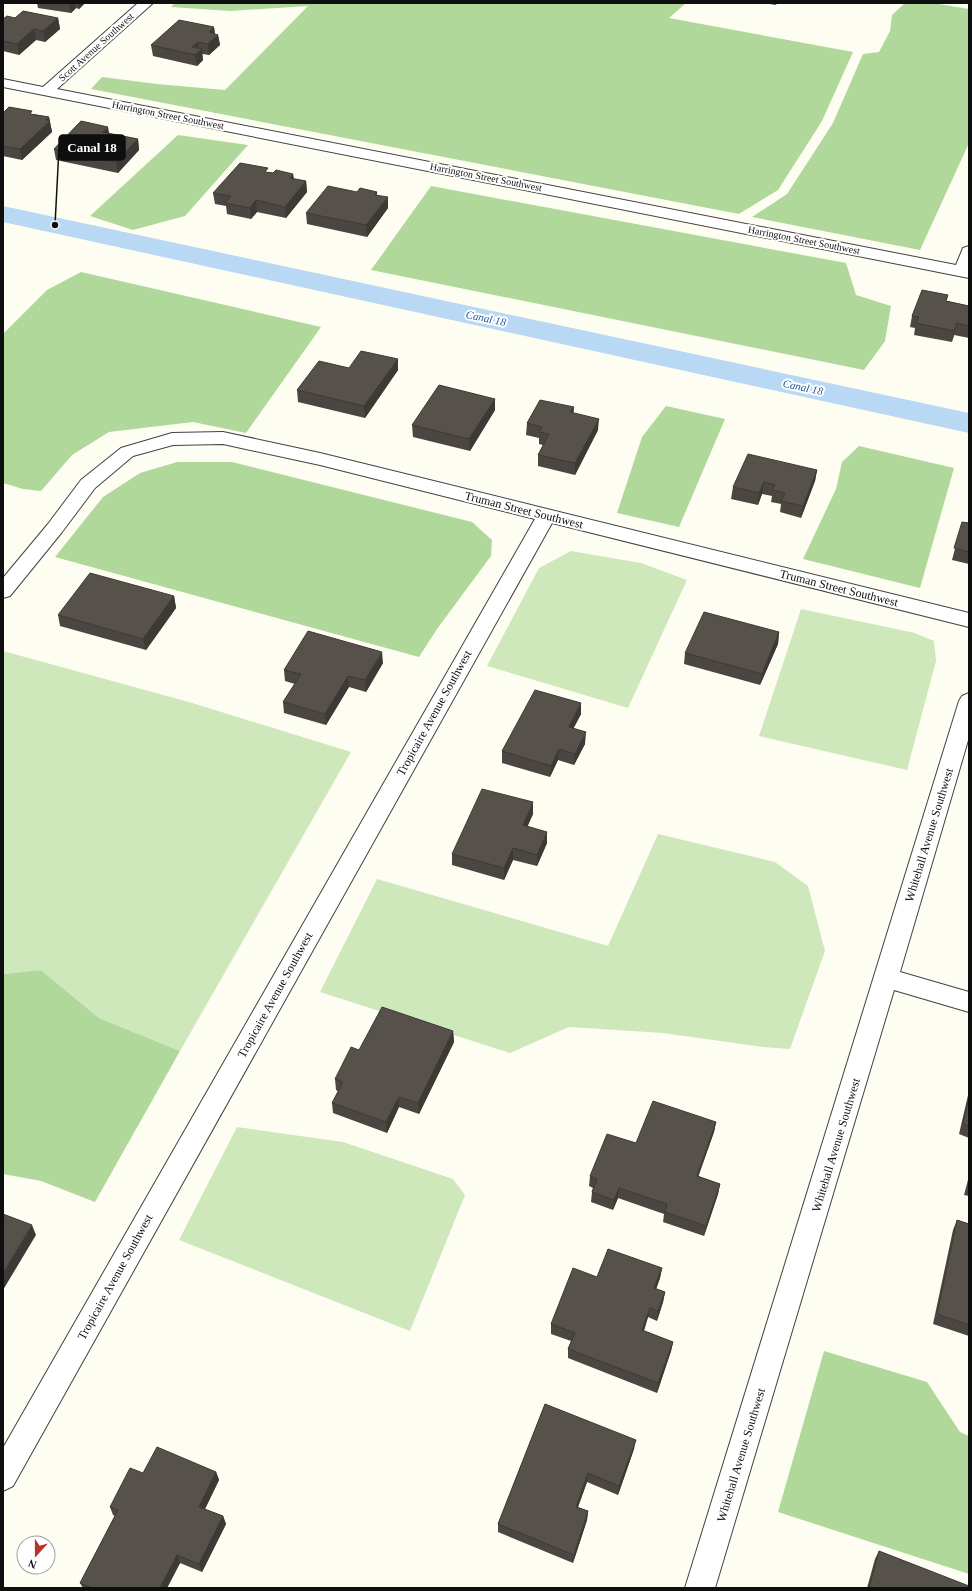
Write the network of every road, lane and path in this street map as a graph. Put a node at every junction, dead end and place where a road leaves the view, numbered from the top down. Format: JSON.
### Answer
{"nodes":[{"id":1,"x":146,"y":3,"type":"edge"},
{"id":2,"x":3,"y":82,"type":"edge"},
{"id":3,"x":47,"y":91,"type":"junction"},
{"id":4,"x":969,"y":251,"type":"edge"},
{"id":5,"x":966,"y":272,"type":"edge"},
{"id":6,"x":547,"y":515,"type":"junction"},
{"id":7,"x":3,"y":591,"type":"edge"},
{"id":8,"x":969,"y":620,"type":"edge"},
{"id":9,"x":969,"y":701,"type":"edge"},
{"id":10,"x":886,"y":978,"type":"junction"},
{"id":11,"x":969,"y":1002,"type":"edge"},
{"id":12,"x":3,"y":1476,"type":"edge"},
{"id":13,"x":700,"y":1588,"type":"edge"}],
"edges":[{"from":1,"to":3,"type":"street","name":"Scott Avenue Southwest"},
{"from":2,"to":3,"type":"street","name":"Harrington Street Southwest"},
{"from":3,"to":5,"type":"street","name":"Harrington Street Southwest"},
{"from":4,"to":5,"type":"street"},
{"from":6,"to":7,"type":"street","name":"Truman Street Southwest"},
{"from":6,"to":8,"type":"street","name":"Truman Street Southwest"},
{"from":6,"to":12,"type":"street","name":"Tropicaire Avenue Southwest"},
{"from":9,"to":10,"type":"street","name":"Whitehall Avenue Southwest"},
{"from":10,"to":11,"type":"street"},
{"from":10,"to":13,"type":"street","name":"Whitehall Avenue Southwest"}]}
